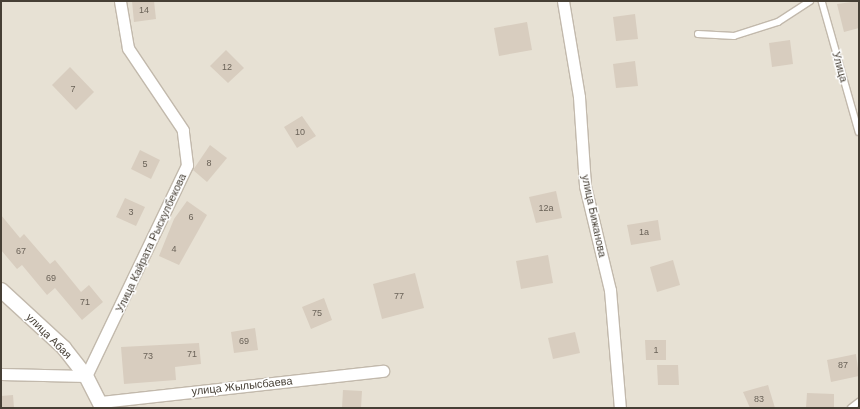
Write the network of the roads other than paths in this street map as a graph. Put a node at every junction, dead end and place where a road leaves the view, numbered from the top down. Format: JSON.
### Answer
{"nodes":[{"id":1,"x":120,"y":1,"type":"edge"},
{"id":2,"x":563,"y":1,"type":"edge"},
{"id":3,"x":810,"y":1,"type":"edge"},
{"id":4,"x":822,"y":1,"type":"edge"},
{"id":5,"x":698,"y":34,"type":"dead end"},
{"id":6,"x":859,"y":132,"type":"edge"},
{"id":7,"x":1,"y":290,"type":"edge"},
{"id":8,"x":383,"y":371,"type":"dead end"},
{"id":9,"x":1,"y":374,"type":"edge"},
{"id":10,"x":86,"y":376,"type":"junction"},
{"id":11,"x":859,"y":402,"type":"edge"},
{"id":12,"x":102,"y":405,"type":"edge"},
{"id":13,"x":620,"y":408,"type":"edge"},
{"id":14,"x":851,"y":408,"type":"edge"}],
"edges":[{"from":1,"to":10,"type":"street","name":"Улица Кайрата Рыскулбекова"},
{"from":2,"to":13,"type":"street","name":"улица Бижанова"},
{"from":3,"to":5,"type":"lane"},
{"from":4,"to":6,"type":"lane","name":"Улица"},
{"from":7,"to":10,"type":"street","name":"улица Абая"},
{"from":8,"to":12,"type":"street","name":"улица Жылысбаева"},
{"from":9,"to":10,"type":"street"},
{"from":10,"to":12,"type":"street","name":"улица Абая"},
{"from":11,"to":14,"type":"lane"}]}
